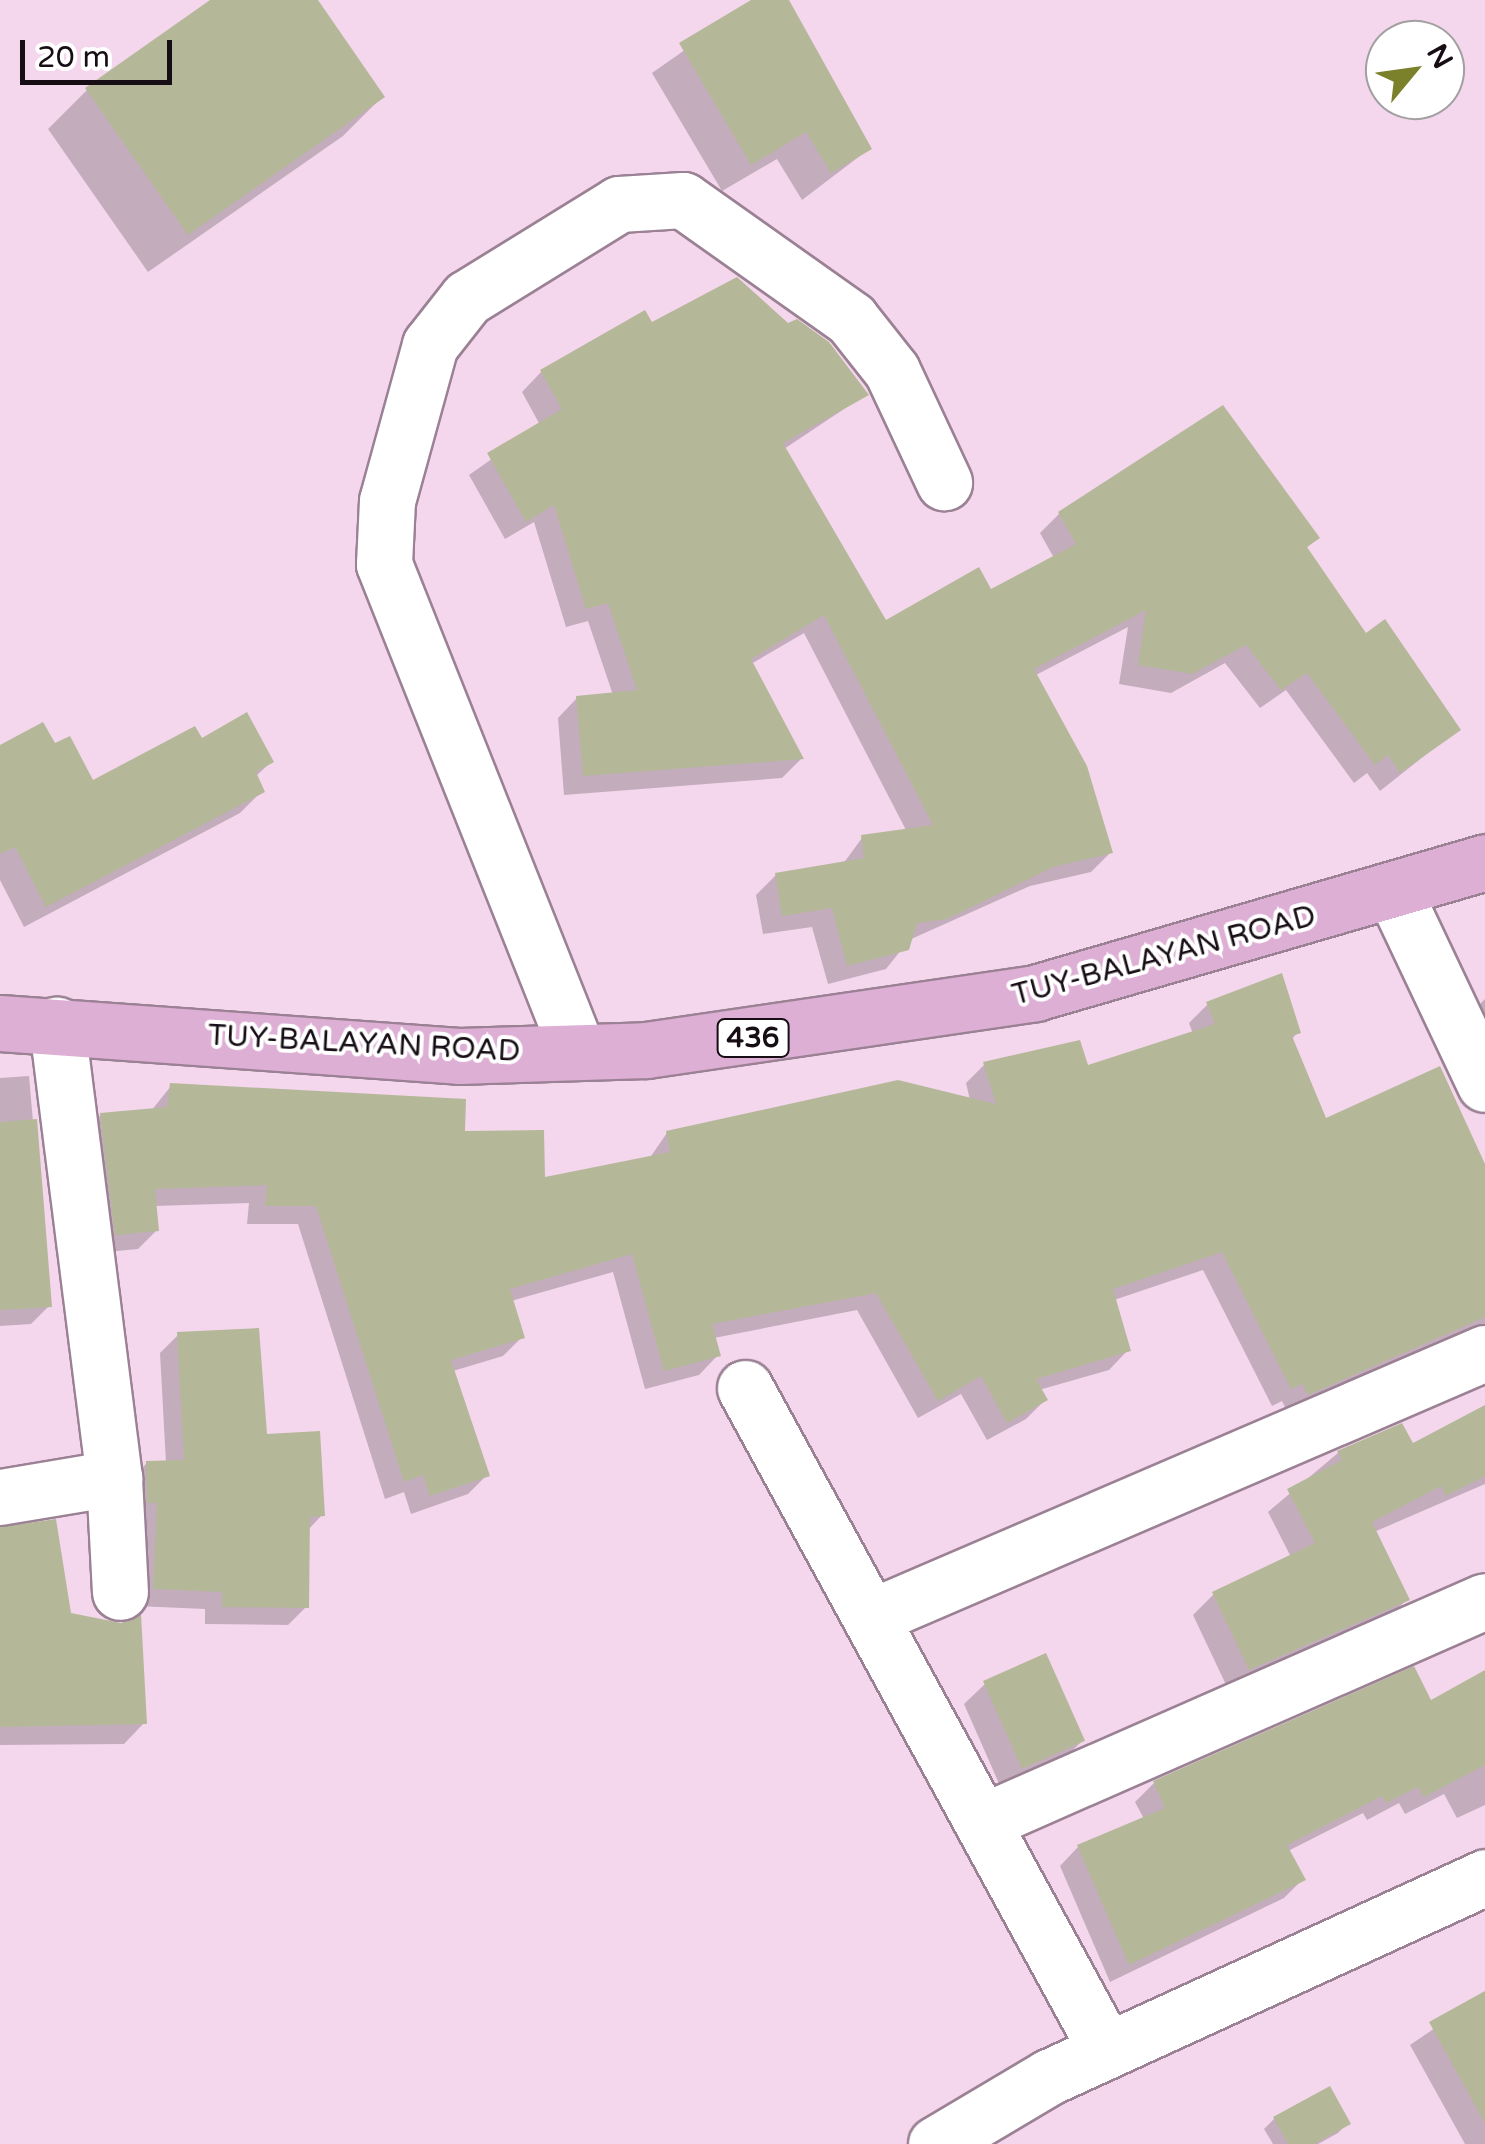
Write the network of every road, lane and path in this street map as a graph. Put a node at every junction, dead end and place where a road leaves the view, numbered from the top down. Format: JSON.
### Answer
{"nodes":[{"id":1,"x":944,"y":482,"type":"dead end"},
{"id":2,"x":1485,"y":862,"type":"edge"},
{"id":3,"x":1395,"y":894,"type":"junction"},
{"id":4,"x":0,"y":1023,"type":"edge"},
{"id":5,"x":57,"y":1025,"type":"junction"},
{"id":6,"x":578,"y":1052,"type":"junction"},
{"id":7,"x":1485,"y":1084,"type":"edge"},
{"id":8,"x":1485,"y":1353,"type":"edge"},
{"id":9,"x":746,"y":1388,"type":"dead end"},
{"id":10,"x":114,"y":1478,"type":"junction"},
{"id":11,"x":0,"y":1497,"type":"edge"},
{"id":12,"x":120,"y":1592,"type":"dead end"},
{"id":13,"x":1485,"y":1602,"type":"edge"},
{"id":14,"x":871,"y":1617,"type":"junction"},
{"id":15,"x":982,"y":1822,"type":"junction"},
{"id":16,"x":1485,"y":1877,"type":"edge"},
{"id":17,"x":1107,"y":2051,"type":"junction"},
{"id":18,"x":936,"y":2144,"type":"edge"}],
"edges":[{"from":1,"to":6,"type":"street"},
{"from":2,"to":3,"type":"main road","name":"TUY-BALAYAN ROAD","number":"436"},
{"from":3,"to":6,"type":"main road","name":"TUY-BALAYAN ROAD","number":"436"},
{"from":3,"to":7,"type":"street"},
{"from":4,"to":5,"type":"main road","name":"TUY-BALAYAN ROAD","number":"436"},
{"from":5,"to":6,"type":"main road","name":"TUY-BALAYAN ROAD","number":"436"},
{"from":5,"to":10,"type":"street"},
{"from":8,"to":14,"type":"street"},
{"from":9,"to":14,"type":"street"},
{"from":10,"to":11,"type":"street"},
{"from":10,"to":12,"type":"street"},
{"from":13,"to":15,"type":"street"},
{"from":14,"to":15,"type":"street"},
{"from":15,"to":17,"type":"street"},
{"from":16,"to":17,"type":"street"},
{"from":17,"to":18,"type":"street"}]}
